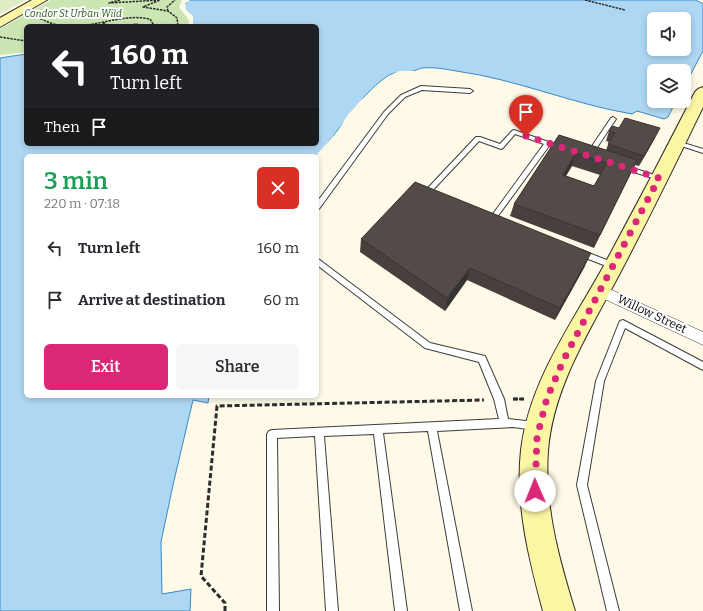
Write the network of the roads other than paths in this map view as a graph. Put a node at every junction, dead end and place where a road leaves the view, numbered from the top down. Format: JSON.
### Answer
{"nodes":[{"id":1,"x":41,"y":0,"type":"edge"},
{"id":2,"x":0,"y":23,"type":"edge"},
{"id":3,"x":470,"y":91,"type":"dead end"},
{"id":4,"x":703,"y":92,"type":"edge"},
{"id":5,"x":613,"y":119,"type":"dead end"},
{"id":6,"x":548,"y":143,"type":"junction"},
{"id":7,"x":677,"y":143,"type":"junction"},
{"id":8,"x":568,"y":149,"type":"edge"},
{"id":9,"x":703,"y":151,"type":"edge"},
{"id":10,"x":595,"y":158,"type":"edge"},
{"id":11,"x":616,"y":165,"type":"edge"},
{"id":12,"x":659,"y":178,"type":"junction"},
{"id":13,"x":443,"y":198,"type":"edge"},
{"id":14,"x":319,"y":204,"type":"edge"},
{"id":15,"x":486,"y":215,"type":"edge"},
{"id":16,"x":493,"y":218,"type":"junction"},
{"id":17,"x":500,"y":220,"type":"edge"},
{"id":18,"x":571,"y":249,"type":"edge"},
{"id":19,"x":319,"y":263,"type":"edge"},
{"id":20,"x":614,"y":266,"type":"junction"},
{"id":21,"x":600,"y":291,"type":"junction"},
{"id":22,"x":703,"y":339,"type":"edge"},
{"id":23,"x":703,"y":366,"type":"edge"},
{"id":24,"x":504,"y":423,"type":"junction"},
{"id":25,"x":432,"y":427,"type":"junction"},
{"id":26,"x":538,"y":427,"type":"junction"},
{"id":27,"x":378,"y":429,"type":"junction"},
{"id":28,"x":319,"y":432,"type":"junction"},
{"id":29,"x":272,"y":611,"type":"edge"},
{"id":30,"x":332,"y":611,"type":"edge"},
{"id":31,"x":400,"y":611,"type":"edge"},
{"id":32,"x":466,"y":611,"type":"edge"},
{"id":33,"x":559,"y":611,"type":"edge"},
{"id":34,"x":613,"y":611,"type":"edge"}],
"edges":[{"from":1,"to":2,"type":"main road"},
{"from":3,"to":14,"type":"lane"},
{"from":4,"to":7,"type":"main road"},
{"from":5,"to":10,"type":"lane"},
{"from":6,"to":8,"type":"lane"},
{"from":6,"to":13,"type":"lane"},
{"from":6,"to":16,"type":"lane"},
{"from":7,"to":9,"type":"lane"},
{"from":7,"to":12,"type":"main road"},
{"from":11,"to":12,"type":"lane"},
{"from":12,"to":20,"type":"main road"},
{"from":15,"to":16,"type":"lane"},
{"from":16,"to":17,"type":"lane"},
{"from":18,"to":20,"type":"lane"},
{"from":19,"to":24,"type":"lane"},
{"from":20,"to":21,"type":"main road"},
{"from":21,"to":22,"type":"street","name":"Willow Street"},
{"from":21,"to":26,"type":"main road"},
{"from":23,"to":34,"type":"lane"},
{"from":24,"to":25,"type":"lane"},
{"from":24,"to":26,"type":"lane"},
{"from":25,"to":27,"type":"lane"},
{"from":25,"to":32,"type":"lane"},
{"from":26,"to":33,"type":"main road"},
{"from":27,"to":28,"type":"lane"},
{"from":27,"to":31,"type":"lane"},
{"from":28,"to":29,"type":"lane"},
{"from":28,"to":30,"type":"lane"}]}
